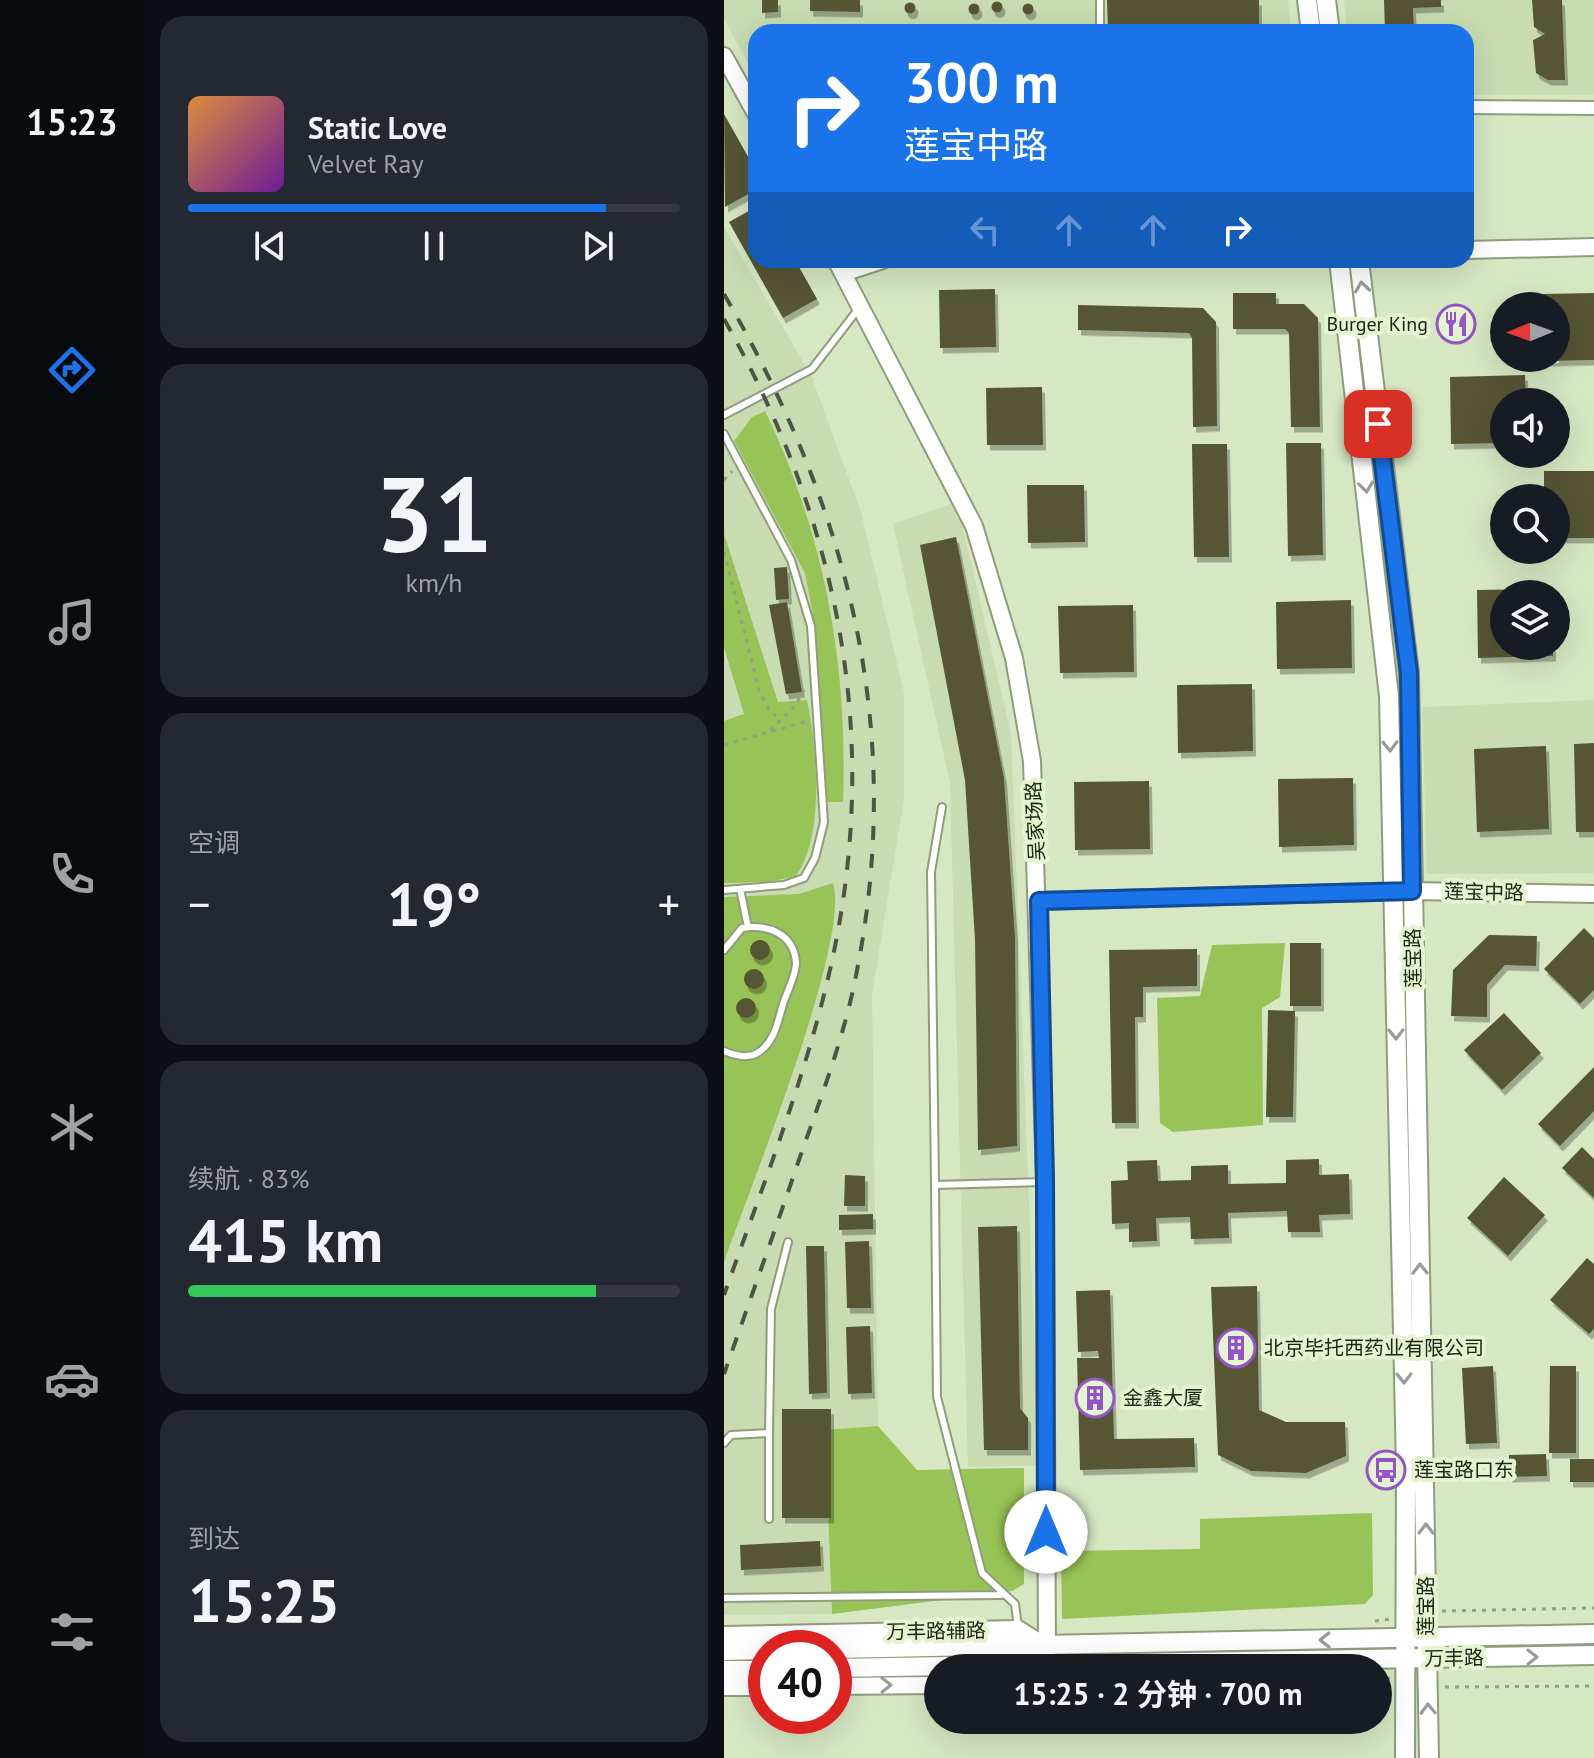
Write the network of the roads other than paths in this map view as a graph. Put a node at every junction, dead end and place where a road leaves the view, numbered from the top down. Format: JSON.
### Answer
{"nodes":[{"id":1,"x":1100,"y":0,"type":"edge"},
{"id":2,"x":1307,"y":0,"type":"edge"},
{"id":3,"x":1326,"y":0,"type":"edge"},
{"id":4,"x":1100,"y":24,"type":"edge"},
{"id":5,"x":1310,"y":24,"type":"edge"},
{"id":6,"x":1329,"y":24,"type":"edge"},
{"id":7,"x":724,"y":56,"type":"edge"},
{"id":8,"x":748,"y":100,"type":"edge"},
{"id":9,"x":1474,"y":107,"type":"edge"},
{"id":10,"x":1594,"y":108,"type":"edge"},
{"id":11,"x":1594,"y":247,"type":"edge"},
{"id":12,"x":1474,"y":250,"type":"edge"},
{"id":13,"x":840,"y":268,"type":"edge"},
{"id":14,"x":1340,"y":268,"type":"edge"},
{"id":15,"x":1360,"y":268,"type":"edge"},
{"id":16,"x":861,"y":306,"type":"junction"},
{"id":17,"x":724,"y":415,"type":"edge"},
{"id":18,"x":724,"y":434,"type":"edge"},
{"id":19,"x":942,"y":807,"type":"dead end"},
{"id":20,"x":740,"y":889,"type":"junction"},
{"id":21,"x":724,"y":890,"type":"edge"},
{"id":22,"x":1412,"y":891,"type":"junction"},
{"id":23,"x":1392,"y":892,"type":"junction"},
{"id":24,"x":1594,"y":894,"type":"edge"},
{"id":25,"x":1039,"y":901,"type":"junction"},
{"id":26,"x":748,"y":927,"type":"junction"},
{"id":27,"x":724,"y":950,"type":"edge"},
{"id":28,"x":724,"y":1051,"type":"edge"},
{"id":29,"x":1045,"y":1182,"type":"junction"},
{"id":30,"x":935,"y":1185,"type":"junction"},
{"id":31,"x":788,"y":1242,"type":"dead end"},
{"id":32,"x":769,"y":1433,"type":"junction"},
{"id":33,"x":724,"y":1443,"type":"edge"},
{"id":34,"x":769,"y":1519,"type":"dead end"},
{"id":35,"x":1001,"y":1595,"type":"junction"},
{"id":36,"x":724,"y":1598,"type":"edge"},
{"id":37,"x":1594,"y":1634,"type":"edge"},
{"id":38,"x":724,"y":1635,"type":"edge"},
{"id":39,"x":1427,"y":1635,"type":"junction"},
{"id":40,"x":1019,"y":1638,"type":"junction"},
{"id":41,"x":1403,"y":1638,"type":"junction"},
{"id":42,"x":852,"y":1648,"type":"edge"},
{"id":43,"x":748,"y":1650,"type":"edge"},
{"id":44,"x":724,"y":1651,"type":"edge"},
{"id":45,"x":1037,"y":1654,"type":"edge"},
{"id":46,"x":1044,"y":1654,"type":"edge"},
{"id":47,"x":1142,"y":1654,"type":"edge"},
{"id":48,"x":1594,"y":1655,"type":"edge"},
{"id":49,"x":1392,"y":1659,"type":"edge"},
{"id":50,"x":1426,"y":1659,"type":"junction"},
{"id":51,"x":1403,"y":1660,"type":"junction"},
{"id":52,"x":924,"y":1665,"type":"edge"},
{"id":53,"x":852,"y":1667,"type":"edge"},
{"id":54,"x":724,"y":1670,"type":"edge"},
{"id":55,"x":748,"y":1670,"type":"edge"},
{"id":56,"x":924,"y":1685,"type":"edge"},
{"id":57,"x":852,"y":1686,"type":"edge"},
{"id":58,"x":724,"y":1687,"type":"edge"},
{"id":59,"x":748,"y":1687,"type":"edge"},
{"id":60,"x":1405,"y":1758,"type":"edge"},
{"id":61,"x":1429,"y":1758,"type":"edge"}],
"edges":[{"from":1,"to":4,"type":"lane"},
{"from":2,"to":5,"type":"main road"},
{"from":3,"to":6,"type":"main road"},
{"from":7,"to":8,"type":"street"},
{"from":9,"to":10,"type":"street"},
{"from":11,"to":12,"type":"street"},
{"from":13,"to":16,"type":"street","name":"吴家场路"},
{"from":14,"to":23,"type":"main road","name":"莲宝路","one_way":true},
{"from":22,"to":15,"type":"main road","name":"莲宝路","one_way":true},
{"from":16,"to":17,"type":"lane"},
{"from":16,"to":25,"type":"street","name":"吴家场路"},
{"from":18,"to":20,"type":"lane"},
{"from":19,"to":30,"type":"lane"},
{"from":20,"to":21,"type":"lane"},
{"from":20,"to":26,"type":"lane"},
{"from":22,"to":23,"type":"street","name":"莲宝中路"},
{"from":22,"to":24,"type":"street","name":"莲宝中路"},
{"from":39,"to":22,"type":"main road","name":"莲宝路","one_way":true},
{"from":23,"to":25,"type":"street","name":"莲宝中路"},
{"from":23,"to":41,"type":"main road","name":"莲宝路","one_way":true},
{"from":25,"to":29,"type":"street","name":"吴家场路"},
{"from":26,"to":27,"type":"lane"},
{"from":26,"to":28,"type":"lane"},
{"from":29,"to":30,"type":"lane"},
{"from":29,"to":46,"type":"street","name":"吴家场路"},
{"from":30,"to":35,"type":"lane"},
{"from":31,"to":32,"type":"lane"},
{"from":32,"to":33,"type":"lane"},
{"from":32,"to":34,"type":"lane"},
{"from":35,"to":36,"type":"lane"},
{"from":35,"to":40,"type":"lane"},
{"from":37,"to":39,"type":"main road","name":"万丰路"},
{"from":38,"to":40,"type":"street","name":"万丰路辅路"},
{"from":39,"to":41,"type":"main road","name":"万丰路"},
{"from":39,"to":50,"type":"main road","name":"莲宝路"},
{"from":40,"to":42,"type":"main road","name":"万丰路"},
{"from":40,"to":45,"type":"main road","name":"万丰路"},
{"from":41,"to":47,"type":"main road","name":"万丰路","one_way":true},
{"from":41,"to":51,"type":"main road","name":"莲宝路"},
{"from":43,"to":44,"type":"main road"},
{"from":50,"to":48,"type":"main road","name":"万丰路","one_way":true},
{"from":49,"to":51,"type":"main road","name":"万丰路"},
{"from":50,"to":51,"type":"main road","name":"万丰路"},
{"from":61,"to":50,"type":"main road","name":"莲宝路","one_way":true},
{"from":51,"to":60,"type":"main road","name":"莲宝路"},
{"from":52,"to":53,"type":"main road","name":"万丰路"},
{"from":54,"to":55,"type":"main road"},
{"from":57,"to":56,"type":"street","one_way":true},
{"from":58,"to":59,"type":"street"}]}
